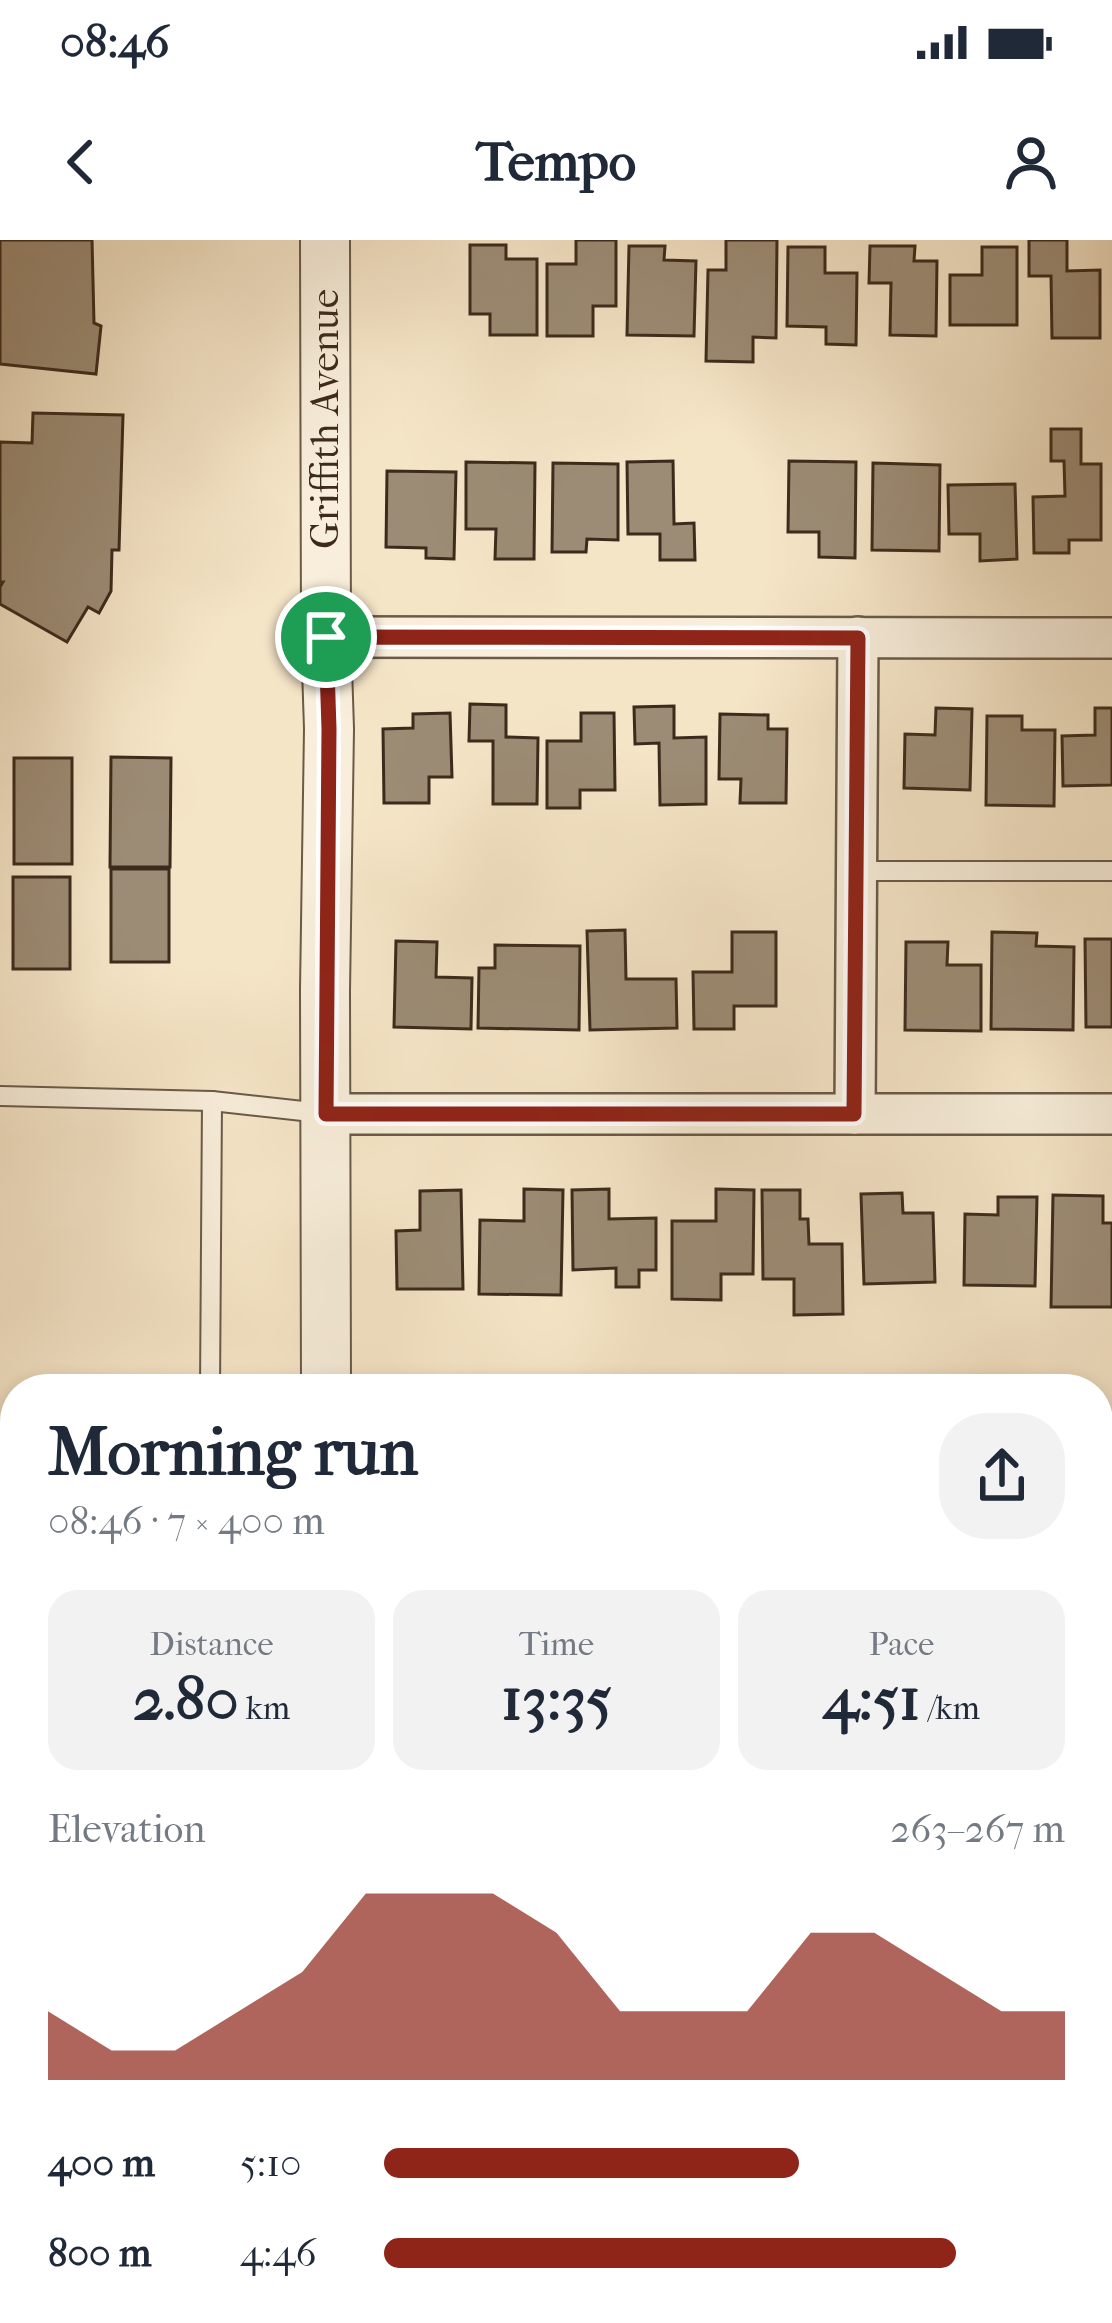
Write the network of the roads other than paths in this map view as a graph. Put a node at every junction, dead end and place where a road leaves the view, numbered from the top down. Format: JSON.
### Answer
{"nodes":[{"id":1,"x":325,"y":240,"type":"edge"},
{"id":2,"x":326,"y":637,"type":"junction"},
{"id":3,"x":858,"y":638,"type":"junction"},
{"id":4,"x":1112,"y":638,"type":"edge"},
{"id":5,"x":856,"y":871,"type":"junction"},
{"id":6,"x":1112,"y":872,"type":"edge"},
{"id":7,"x":0,"y":1096,"type":"edge"},
{"id":8,"x":212,"y":1101,"type":"junction"},
{"id":9,"x":326,"y":1114,"type":"junction"},
{"id":10,"x":854,"y":1114,"type":"junction"},
{"id":11,"x":1112,"y":1114,"type":"edge"},
{"id":12,"x":210,"y":1374,"type":"edge"},
{"id":13,"x":326,"y":1374,"type":"edge"}],
"edges":[{"from":1,"to":2,"type":"street","name":"Griffith Avenue"},
{"from":2,"to":3,"type":"street"},
{"from":2,"to":9,"type":"street","name":"Griffith Avenue"},
{"from":3,"to":4,"type":"street"},
{"from":3,"to":5,"type":"street"},
{"from":5,"to":6,"type":"lane"},
{"from":5,"to":10,"type":"street"},
{"from":7,"to":8,"type":"lane"},
{"from":8,"to":9,"type":"lane"},
{"from":8,"to":12,"type":"lane"},
{"from":9,"to":10,"type":"street"},
{"from":9,"to":13,"type":"street","name":"Griffith Avenue"},
{"from":10,"to":11,"type":"street"}]}
